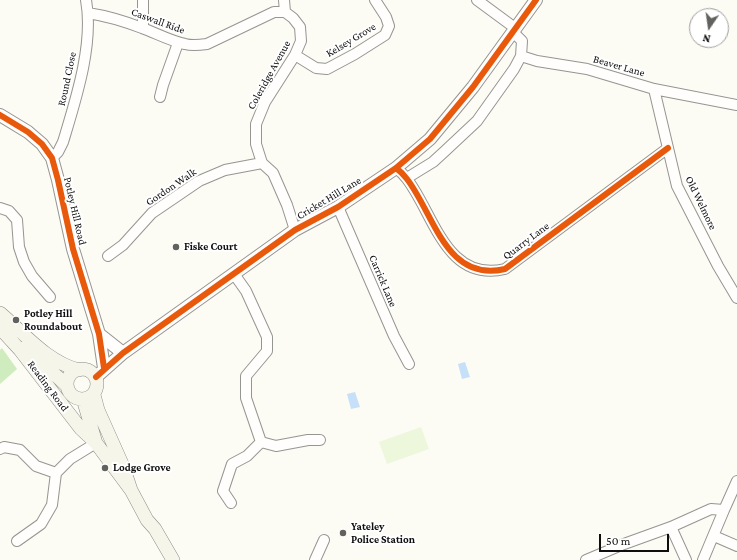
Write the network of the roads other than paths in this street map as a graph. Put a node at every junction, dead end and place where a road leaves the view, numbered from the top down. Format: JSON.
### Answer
{"nodes":[{"id":1,"x":86,"y":0,"type":"edge"},
{"id":2,"x":143,"y":0,"type":"edge"},
{"id":3,"x":284,"y":0,"type":"edge"},
{"id":4,"x":375,"y":0,"type":"edge"},
{"id":5,"x":476,"y":0,"type":"edge"},
{"id":6,"x":536,"y":0,"type":"edge"},
{"id":7,"x":88,"y":12,"type":"junction"},
{"id":8,"x":285,"y":12,"type":"junction"},
{"id":9,"x":143,"y":28,"type":"junction"},
{"id":10,"x":514,"y":30,"type":"junction"},
{"id":11,"x":178,"y":42,"type":"junction"},
{"id":12,"x":296,"y":55,"type":"junction"},
{"id":13,"x":521,"y":56,"type":"junction"},
{"id":14,"x":654,"y":89,"type":"junction"},
{"id":15,"x":160,"y":97,"type":"dead end"},
{"id":16,"x":737,"y":105,"type":"edge"},
{"id":17,"x":0,"y":115,"type":"edge"},
{"id":18,"x":668,"y":148,"type":"junction"},
{"id":19,"x":52,"y":158,"type":"junction"},
{"id":20,"x":262,"y":163,"type":"junction"},
{"id":21,"x":396,"y":168,"type":"junction"},
{"id":22,"x":407,"y":178,"type":"junction"},
{"id":23,"x":338,"y":207,"type":"junction"},
{"id":24,"x":0,"y":208,"type":"edge"},
{"id":25,"x":295,"y":230,"type":"junction"},
{"id":26,"x":108,"y":256,"type":"dead end"},
{"id":27,"x":234,"y":274,"type":"junction"},
{"id":28,"x":50,"y":297,"type":"dead end"},
{"id":29,"x":737,"y":298,"type":"edge"},
{"id":30,"x":0,"y":313,"type":"edge"},
{"id":31,"x":0,"y":327,"type":"edge"},
{"id":32,"x":98,"y":334,"type":"junction"},
{"id":33,"x":123,"y":353,"type":"junction"},
{"id":34,"x":409,"y":364,"type":"dead end"},
{"id":35,"x":79,"y":370,"type":"junction"},
{"id":36,"x":100,"y":372,"type":"junction"},
{"id":37,"x":67,"y":386,"type":"junction"},
{"id":38,"x":89,"y":397,"type":"junction"},
{"id":39,"x":320,"y":440,"type":"dead end"},
{"id":40,"x":261,"y":442,"type":"junction"},
{"id":41,"x":96,"y":443,"type":"junction"},
{"id":42,"x":0,"y":449,"type":"edge"},
{"id":43,"x":56,"y":473,"type":"junction"},
{"id":44,"x":737,"y":481,"type":"edge"},
{"id":45,"x":131,"y":490,"type":"junction"},
{"id":46,"x":230,"y":503,"type":"dead end"},
{"id":47,"x":724,"y":510,"type":"junction"},
{"id":48,"x":147,"y":520,"type":"junction"},
{"id":49,"x":671,"y":527,"type":"junction"},
{"id":50,"x":714,"y":536,"type":"junction"},
{"id":51,"x":17,"y":540,"type":"dead end"},
{"id":52,"x":324,"y":540,"type":"dead end"},
{"id":53,"x":737,"y":546,"type":"edge"},
{"id":54,"x":162,"y":560,"type":"edge"},
{"id":55,"x":172,"y":560,"type":"edge"},
{"id":56,"x":315,"y":560,"type":"edge"},
{"id":57,"x":586,"y":560,"type":"edge"},
{"id":58,"x":686,"y":560,"type":"edge"},
{"id":59,"x":703,"y":560,"type":"edge"}],
"edges":[{"from":1,"to":7,"type":"street","name":"Round Close"},
{"from":2,"to":9,"type":"street"},
{"from":3,"to":8,"type":"street"},
{"from":4,"to":12,"type":"street","name":"Kelsey Grove"},
{"from":5,"to":10,"type":"street"},
{"from":6,"to":10,"type":"street","name":"Cricket Hill Lane"},
{"from":7,"to":9,"type":"street","name":"Caswall Ride"},
{"from":7,"to":19,"type":"street","name":"Round Close"},
{"from":8,"to":11,"type":"street","name":"Caswall Ride"},
{"from":8,"to":12,"type":"street","name":"Coleridge Avenue"},
{"from":9,"to":11,"type":"street","name":"Caswall Ride"},
{"from":10,"to":13,"type":"street"},
{"from":10,"to":21,"type":"street","name":"Cricket Hill Lane"},
{"from":11,"to":15,"type":"street"},
{"from":12,"to":20,"type":"street","name":"Coleridge Avenue"},
{"from":13,"to":14,"type":"street","name":"Beaver Lane"},
{"from":13,"to":22,"type":"street"},
{"from":14,"to":16,"type":"street","name":"Beaver Lane"},
{"from":14,"to":18,"type":"street","name":"Old Welmore"},
{"from":17,"to":19,"type":"street","name":"Potley Hill Road"},
{"from":18,"to":22,"type":"street","name":"Quarry Lane"},
{"from":18,"to":29,"type":"street","name":"Old Welmore"},
{"from":19,"to":32,"type":"street","name":"Potley Hill Road"},
{"from":20,"to":25,"type":"street","name":"Coleridge Avenue"},
{"from":20,"to":26,"type":"street","name":"Gordon Walk"},
{"from":21,"to":22,"type":"street","name":"Quarry Lane"},
{"from":21,"to":23,"type":"street","name":"Cricket Hill Lane"},
{"from":23,"to":25,"type":"street","name":"Cricket Hill Lane"},
{"from":23,"to":34,"type":"street","name":"Carrick Lane"},
{"from":24,"to":28,"type":"street"},
{"from":25,"to":27,"type":"street","name":"Cricket Hill Lane"},
{"from":27,"to":33,"type":"street","name":"Cricket Hill Lane"},
{"from":27,"to":40,"type":"street"},
{"from":30,"to":35,"type":"main road","name":"Reading Road"},
{"from":31,"to":37,"type":"main road","name":"Reading Road"},
{"from":31,"to":41,"type":"main road","name":"Reading Road"},
{"from":32,"to":33,"type":"street"},
{"from":32,"to":36,"type":"street","name":"Potley Hill Road"},
{"from":33,"to":36,"type":"street","name":"Cricket Hill Lane"},
{"from":35,"to":36,"type":"main road","name":"Reading Road"},
{"from":35,"to":37,"type":"main road","name":"Reading Road"},
{"from":36,"to":38,"type":"main road","name":"Reading Road"},
{"from":37,"to":38,"type":"main road","name":"Reading Road"},
{"from":38,"to":41,"type":"main road","name":"Reading Road"},
{"from":38,"to":45,"type":"main road","name":"Reading Road"},
{"from":39,"to":40,"type":"street"},
{"from":40,"to":46,"type":"street"},
{"from":41,"to":43,"type":"street"},
{"from":41,"to":45,"type":"main road","name":"Reading Road"},
{"from":42,"to":43,"type":"street"},
{"from":43,"to":51,"type":"street"},
{"from":44,"to":47,"type":"street"},
{"from":45,"to":48,"type":"main road","name":"Reading Road"},
{"from":47,"to":49,"type":"street"},
{"from":47,"to":50,"type":"street"},
{"from":48,"to":54,"type":"main road","name":"Reading Road"},
{"from":48,"to":55,"type":"main road","name":"Reading Road"},
{"from":49,"to":57,"type":"street"},
{"from":49,"to":58,"type":"street"},
{"from":50,"to":53,"type":"street"},
{"from":50,"to":59,"type":"street"},
{"from":52,"to":56,"type":"street"}]}
